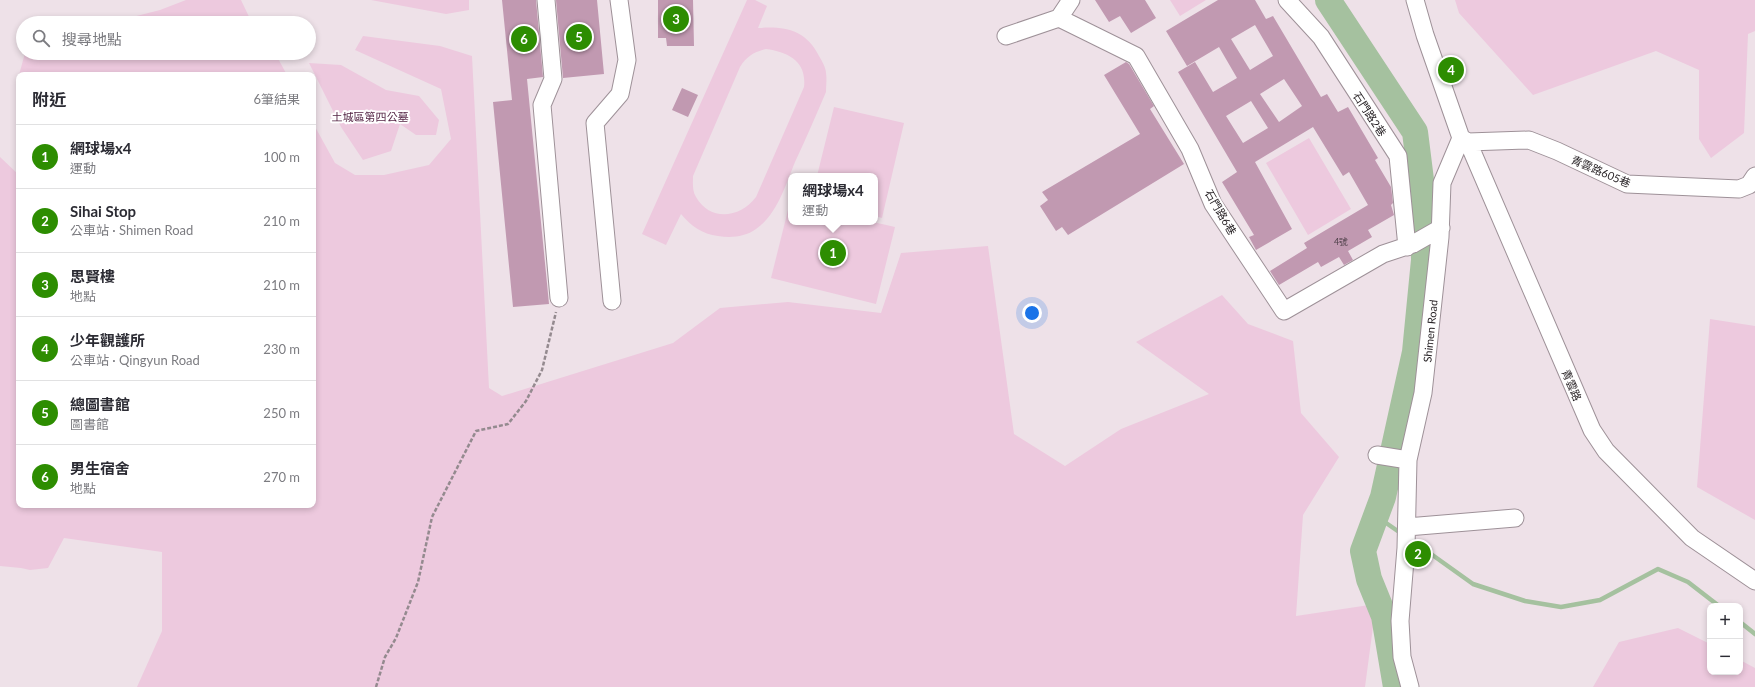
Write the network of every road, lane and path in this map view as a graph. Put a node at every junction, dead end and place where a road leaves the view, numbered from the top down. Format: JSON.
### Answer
{"nodes":[{"id":1,"x":546,"y":0,"type":"edge"},
{"id":2,"x":619,"y":0,"type":"edge"},
{"id":3,"x":1071,"y":0,"type":"edge"},
{"id":4,"x":1287,"y":0,"type":"edge"},
{"id":5,"x":1415,"y":0,"type":"edge"},
{"id":6,"x":1059,"y":18,"type":"junction"},
{"id":7,"x":1006,"y":36,"type":"dead end"},
{"id":8,"x":1465,"y":140,"type":"junction"},
{"id":9,"x":1755,"y":176,"type":"edge"},
{"id":10,"x":1441,"y":228,"type":"junction"},
{"id":11,"x":1410,"y":246,"type":"junction"},
{"id":12,"x":559,"y":298,"type":"joint"},
{"id":13,"x":612,"y":301,"type":"dead end"},
{"id":14,"x":1377,"y":455,"type":"dead end"},
{"id":15,"x":1408,"y":460,"type":"junction"},
{"id":16,"x":1515,"y":518,"type":"dead end"},
{"id":17,"x":1407,"y":527,"type":"junction"},
{"id":18,"x":1755,"y":581,"type":"edge"},
{"id":19,"x":376,"y":687,"type":"edge"},
{"id":20,"x":1410,"y":687,"type":"edge"}],
"edges":[{"from":1,"to":12,"type":"street"},
{"from":2,"to":13,"type":"street"},
{"from":3,"to":6,"type":"street"},
{"from":4,"to":11,"type":"street","name":"石門路2巷"},
{"from":5,"to":8,"type":"street","name":"青雲路"},
{"from":6,"to":7,"type":"street"},
{"from":6,"to":11,"type":"street","name":"石門路6巷"},
{"from":8,"to":9,"type":"street","name":"青雲路605巷"},
{"from":8,"to":10,"type":"street","name":"Shimen Road"},
{"from":8,"to":18,"type":"street","name":"青雲路"},
{"from":10,"to":11,"type":"street"},
{"from":10,"to":15,"type":"street","name":"Shimen Road"},
{"from":12,"to":19,"type":"path"},
{"from":14,"to":15,"type":"street"},
{"from":15,"to":17,"type":"street","name":"Shimen Road"},
{"from":16,"to":17,"type":"street"},
{"from":17,"to":20,"type":"street","name":"Shimen Road"}]}
